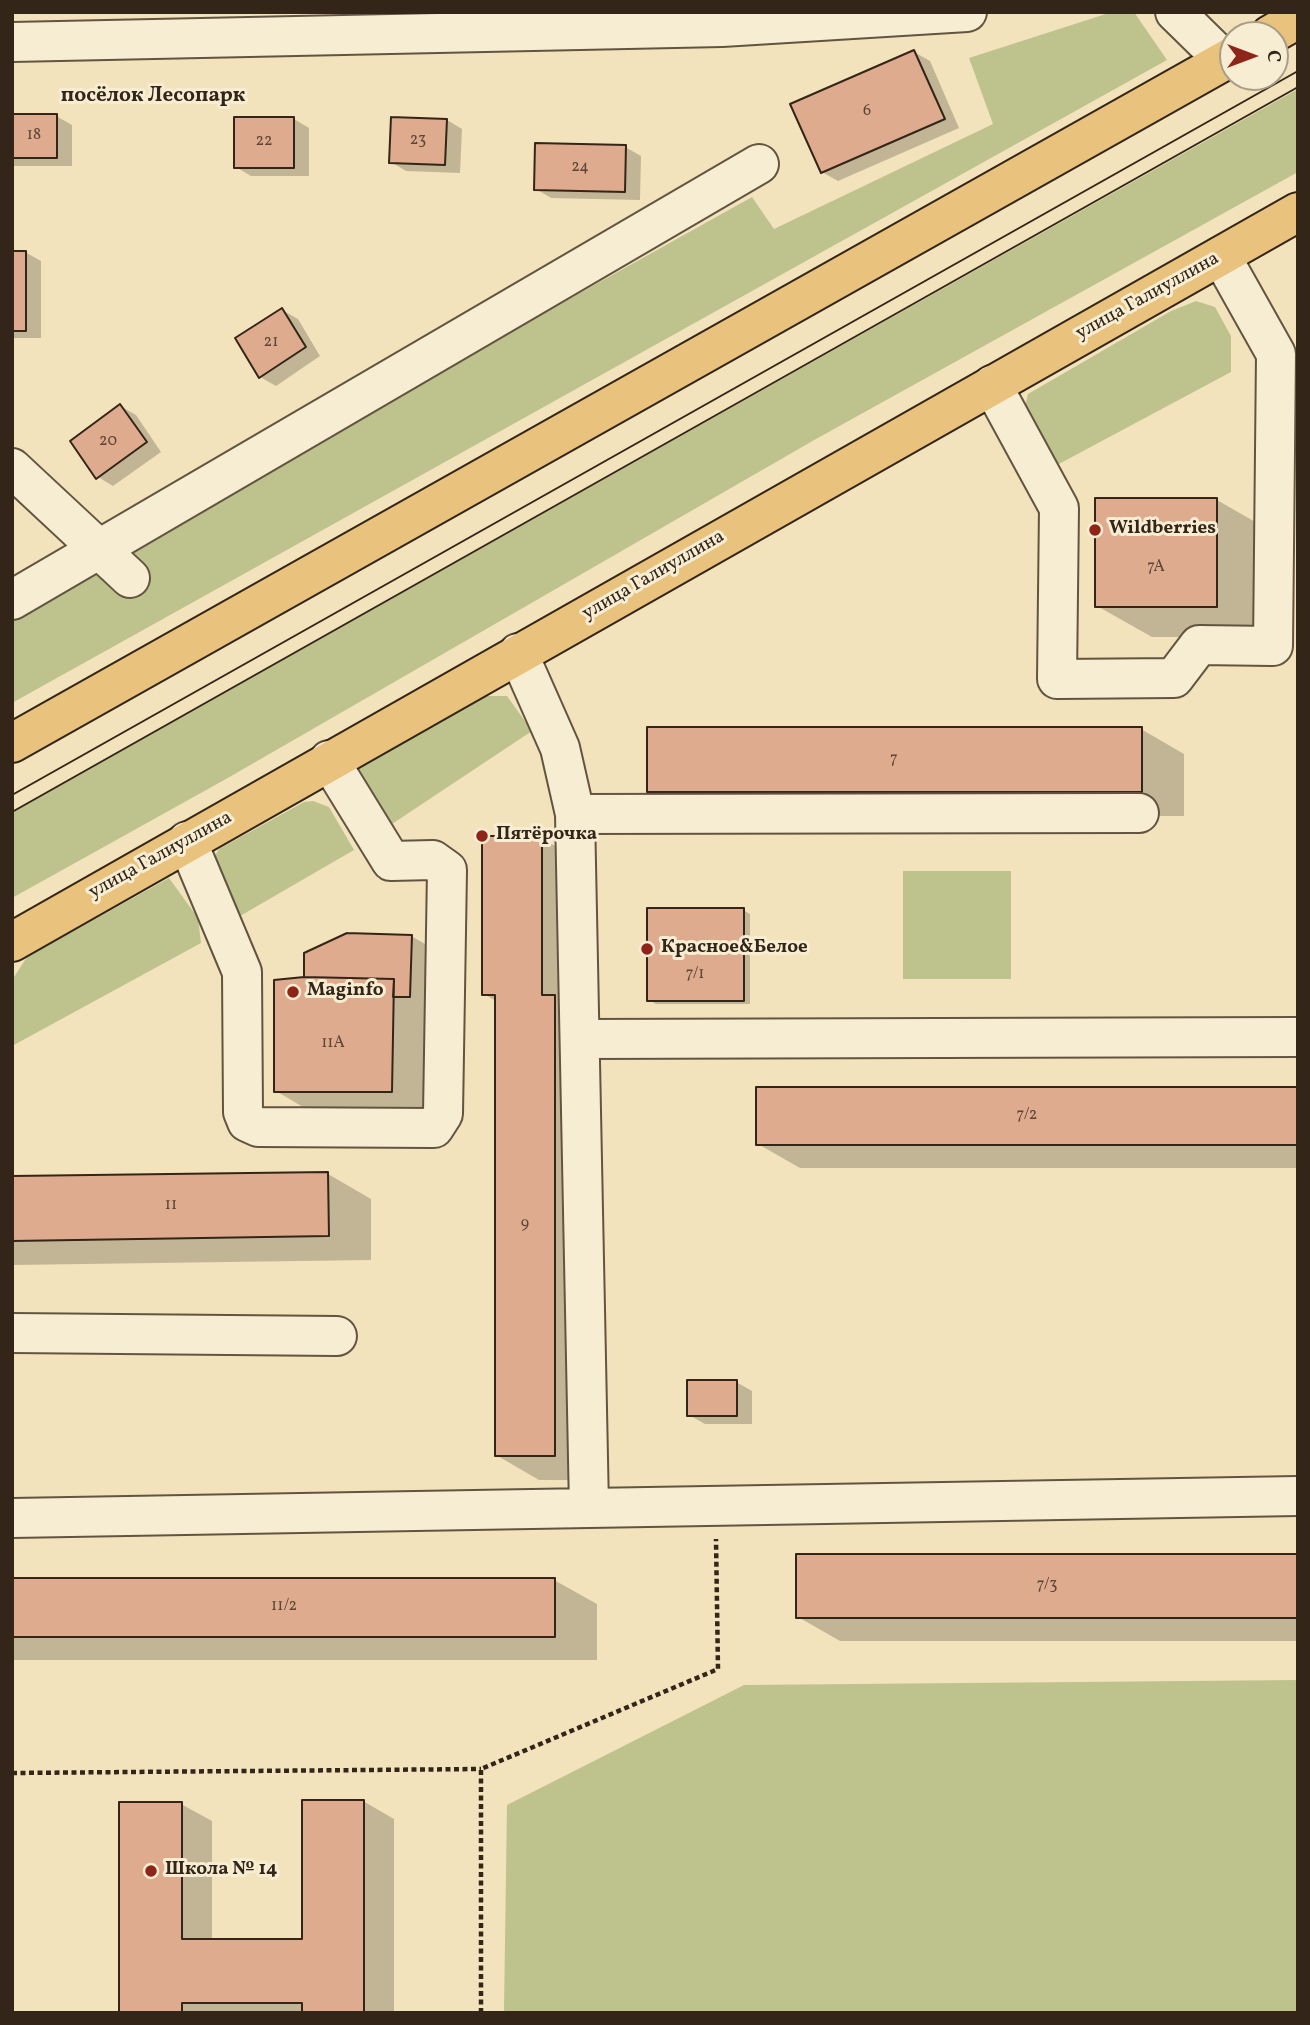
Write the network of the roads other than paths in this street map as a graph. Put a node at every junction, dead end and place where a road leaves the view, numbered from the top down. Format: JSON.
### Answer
{"nodes":[{"id":1,"x":967,"y":12,"type":"edge"},
{"id":2,"x":1175,"y":12,"type":"edge"},
{"id":3,"x":12,"y":42,"type":"edge"},
{"id":4,"x":1219,"y":49,"type":"edge"},
{"id":5,"x":1219,"y":64,"type":"edge"},
{"id":6,"x":759,"y":164,"type":"dead end"},
{"id":7,"x":1295,"y":220,"type":"edge"},
{"id":8,"x":1220,"y":256,"type":"junction"},
{"id":9,"x":992,"y":385,"type":"junction"},
{"id":10,"x":12,"y":468,"type":"edge"},
{"id":11,"x":98,"y":551,"type":"junction"},
{"id":12,"x":130,"y":578,"type":"dead end"},
{"id":13,"x":12,"y":600,"type":"edge"},
{"id":14,"x":518,"y":653,"type":"junction"},
{"id":15,"x":12,"y":743,"type":"edge"},
{"id":16,"x":329,"y":760,"type":"junction"},
{"id":17,"x":1139,"y":813,"type":"dead end"},
{"id":18,"x":575,"y":814,"type":"junction"},
{"id":19,"x":187,"y":841,"type":"junction"},
{"id":20,"x":12,"y":942,"type":"edge"},
{"id":21,"x":1298,"y":1037,"type":"edge"},
{"id":22,"x":582,"y":1038,"type":"junction"},
{"id":23,"x":12,"y":1333,"type":"edge"},
{"id":24,"x":337,"y":1336,"type":"dead end"},
{"id":25,"x":1298,"y":1496,"type":"edge"},
{"id":26,"x":589,"y":1508,"type":"junction"},
{"id":27,"x":12,"y":1518,"type":"edge"}],
"edges":[{"from":1,"to":3,"type":"lane"},
{"from":2,"to":4,"type":"lane"},
{"from":5,"to":15,"type":"main road"},
{"from":6,"to":11,"type":"lane"},
{"from":7,"to":8,"type":"main road","name":"улица Галиуллина"},
{"from":8,"to":9,"type":"main road","name":"улица Галиуллина"},
{"from":8,"to":9,"type":"lane"},
{"from":9,"to":14,"type":"main road","name":"улица Галиуллина"},
{"from":10,"to":11,"type":"lane"},
{"from":11,"to":12,"type":"lane"},
{"from":11,"to":13,"type":"lane"},
{"from":14,"to":16,"type":"main road","name":"улица Галиуллина"},
{"from":14,"to":18,"type":"lane"},
{"from":16,"to":19,"type":"main road","name":"улица Галиуллина"},
{"from":16,"to":19,"type":"lane"},
{"from":17,"to":18,"type":"lane"},
{"from":18,"to":22,"type":"lane"},
{"from":19,"to":20,"type":"main road","name":"улица Галиуллина"},
{"from":21,"to":22,"type":"lane"},
{"from":22,"to":26,"type":"lane"},
{"from":23,"to":24,"type":"lane"},
{"from":25,"to":26,"type":"lane"},
{"from":26,"to":27,"type":"lane"}]}
